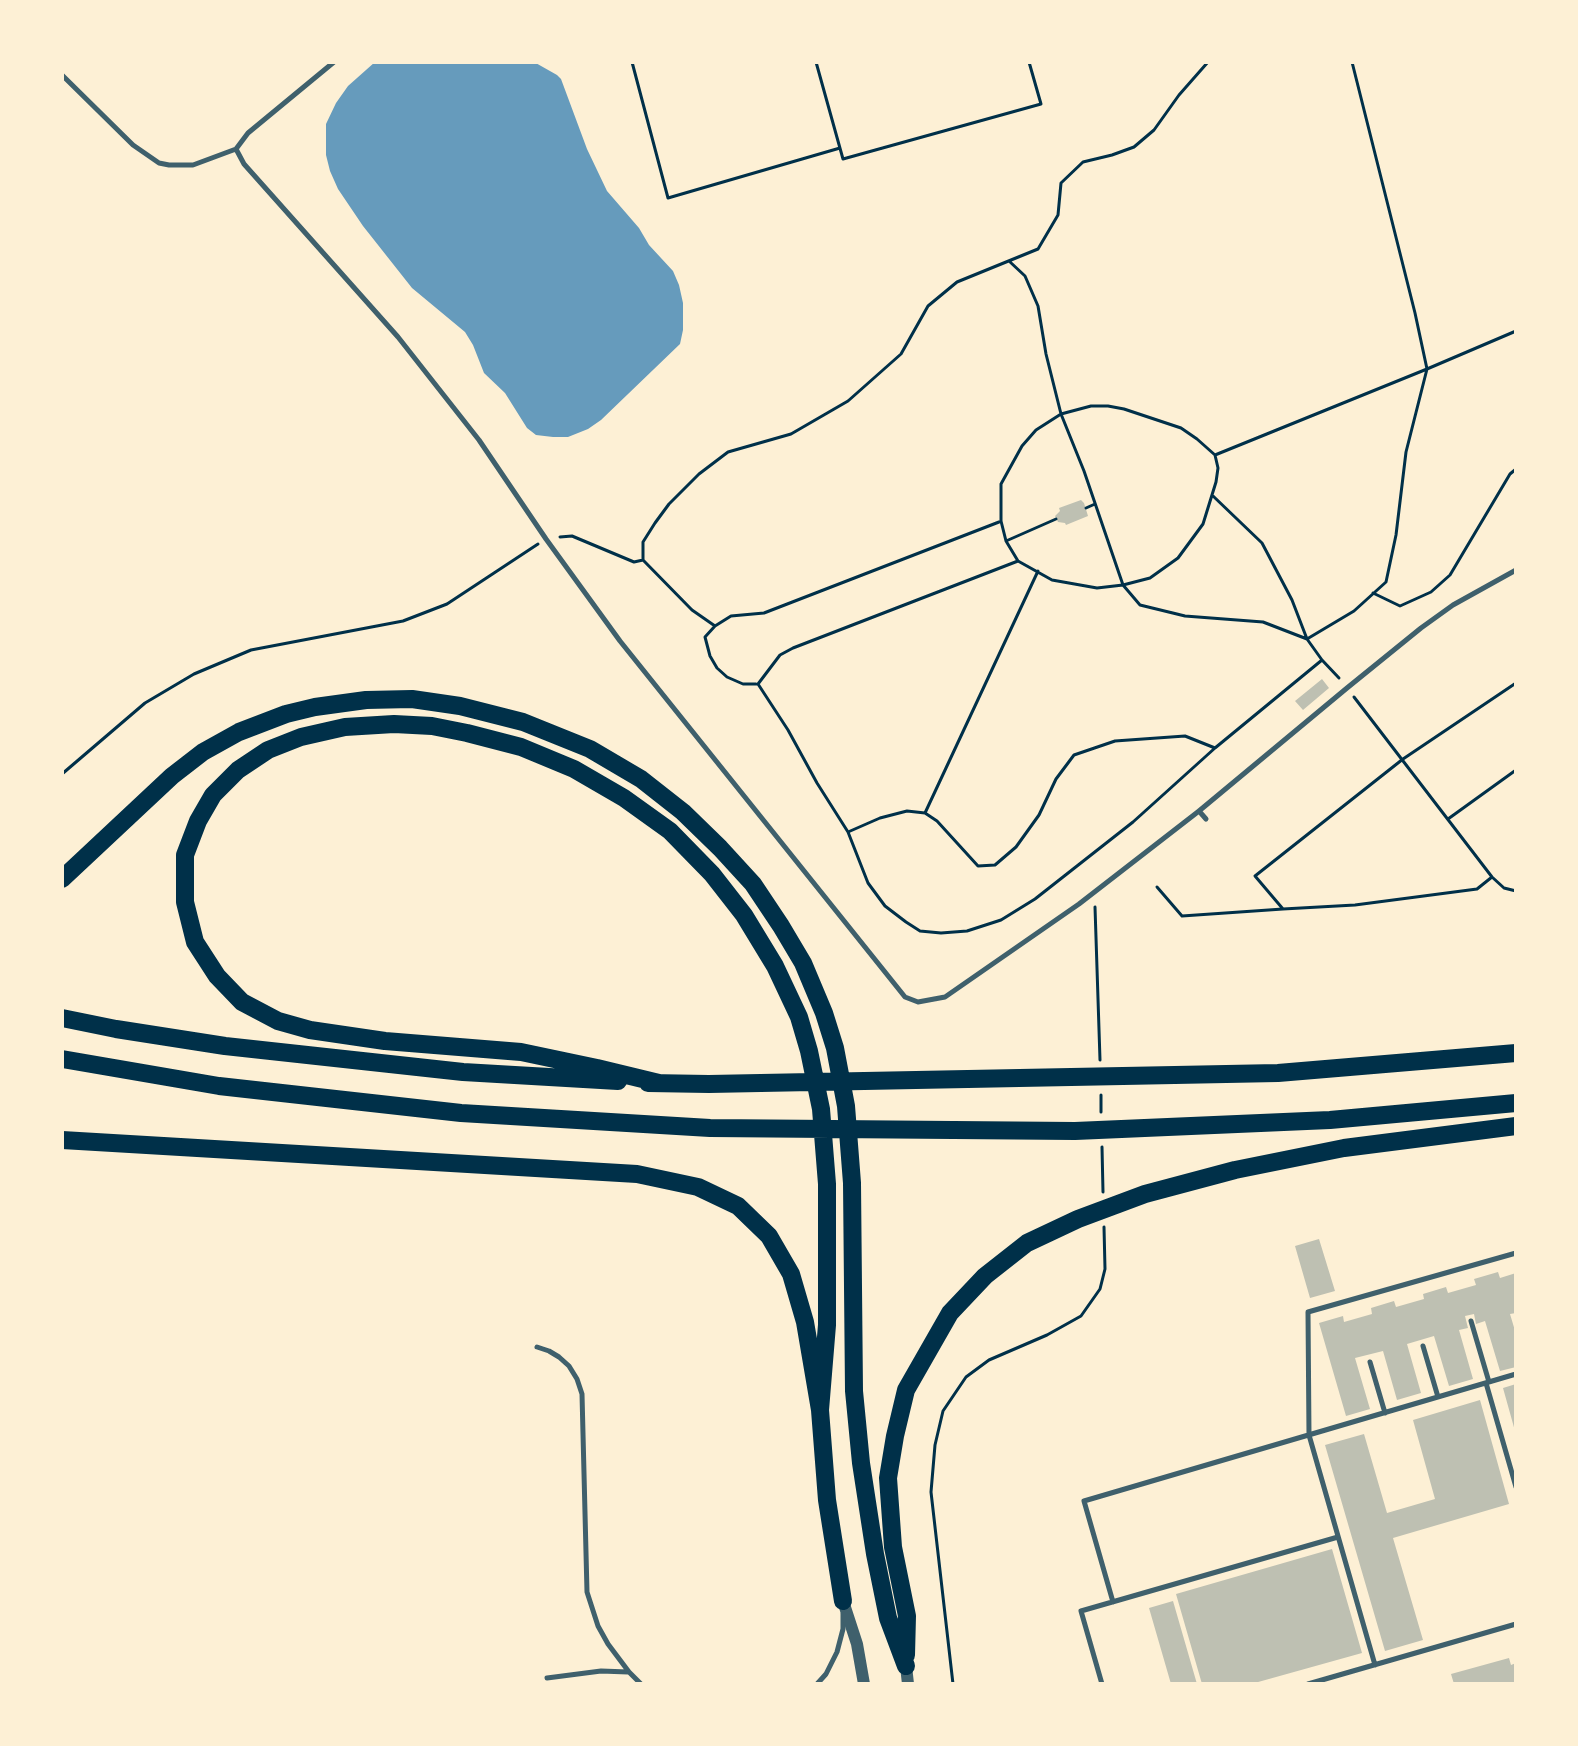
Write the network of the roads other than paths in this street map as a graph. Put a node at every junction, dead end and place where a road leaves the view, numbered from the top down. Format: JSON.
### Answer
{"nodes":[{"id":1,"x":334,"y":62,"type":"edge"},
{"id":2,"x":62,"y":75,"type":"edge"},
{"id":3,"x":236,"y":149,"type":"junction"},
{"id":4,"x":1516,"y":570,"type":"edge"},
{"id":5,"x":1199,"y":811,"type":"junction"},
{"id":6,"x":1206,"y":819,"type":"dead end"},
{"id":7,"x":62,"y":879,"type":"edge"},
{"id":8,"x":62,"y":1018,"type":"edge"},
{"id":9,"x":1516,"y":1053,"type":"edge"},
{"id":10,"x":62,"y":1059,"type":"edge"},
{"id":11,"x":659,"y":1083,"type":"junction"},
{"id":12,"x":1516,"y":1103,"type":"edge"},
{"id":13,"x":1516,"y":1126,"type":"edge"},
{"id":14,"x":62,"y":1140,"type":"edge"},
{"id":15,"x":1516,"y":1253,"type":"edge"},
{"id":16,"x":1471,"y":1321,"type":"dead end"},
{"id":17,"x":1423,"y":1346,"type":"dead end"},
{"id":18,"x":537,"y":1347,"type":"dead end"},
{"id":19,"x":1370,"y":1362,"type":"dead end"},
{"id":20,"x":1516,"y":1374,"type":"edge"},
{"id":21,"x":1488,"y":1383,"type":"junction"},
{"id":22,"x":1438,"y":1397,"type":"junction"},
{"id":23,"x":820,"y":1410,"type":"junction"},
{"id":24,"x":1385,"y":1413,"type":"junction"},
{"id":25,"x":1309,"y":1435,"type":"junction"},
{"id":26,"x":1516,"y":1487,"type":"edge"},
{"id":27,"x":1338,"y":1537,"type":"junction"},
{"id":28,"x":843,"y":1601,"type":"junction"},
{"id":29,"x":1113,"y":1602,"type":"junction"},
{"id":30,"x":1516,"y":1624,"type":"edge"},
{"id":31,"x":1375,"y":1665,"type":"junction"},
{"id":32,"x":629,"y":1672,"type":"junction"},
{"id":33,"x":907,"y":1675,"type":"edge"},
{"id":34,"x":547,"y":1678,"type":"dead end"},
{"id":35,"x":641,"y":1684,"type":"edge"},
{"id":36,"x":817,"y":1684,"type":"edge"},
{"id":37,"x":864,"y":1684,"type":"edge"},
{"id":38,"x":1102,"y":1684,"type":"edge"},
{"id":39,"x":1308,"y":1684,"type":"edge"}],
"edges":[{"from":1,"to":3,"type":"lane"},
{"from":2,"to":3,"type":"lane"},
{"from":3,"to":5,"type":"lane"},
{"from":4,"to":5,"type":"lane"},
{"from":5,"to":6,"type":"lane"},
{"from":7,"to":33,"type":"highway"},
{"from":8,"to":11,"type":"highway"},
{"from":9,"to":11,"type":"highway"},
{"from":10,"to":12,"type":"highway"},
{"from":11,"to":23,"type":"highway"},
{"from":13,"to":33,"type":"highway"},
{"from":14,"to":23,"type":"highway"},
{"from":15,"to":25,"type":"lane"},
{"from":16,"to":21,"type":"lane"},
{"from":17,"to":22,"type":"lane"},
{"from":18,"to":32,"type":"lane"},
{"from":19,"to":24,"type":"lane"},
{"from":20,"to":21,"type":"lane"},
{"from":21,"to":22,"type":"lane"},
{"from":21,"to":26,"type":"lane"},
{"from":22,"to":24,"type":"lane"},
{"from":23,"to":28,"type":"highway"},
{"from":24,"to":25,"type":"lane"},
{"from":25,"to":27,"type":"lane"},
{"from":25,"to":29,"type":"lane"},
{"from":27,"to":29,"type":"lane"},
{"from":27,"to":31,"type":"lane"},
{"from":28,"to":36,"type":"lane"},
{"from":28,"to":37,"type":"street"},
{"from":29,"to":38,"type":"lane"},
{"from":30,"to":31,"type":"lane"},
{"from":31,"to":39,"type":"lane"},
{"from":32,"to":34,"type":"lane"},
{"from":32,"to":35,"type":"lane"}]}
